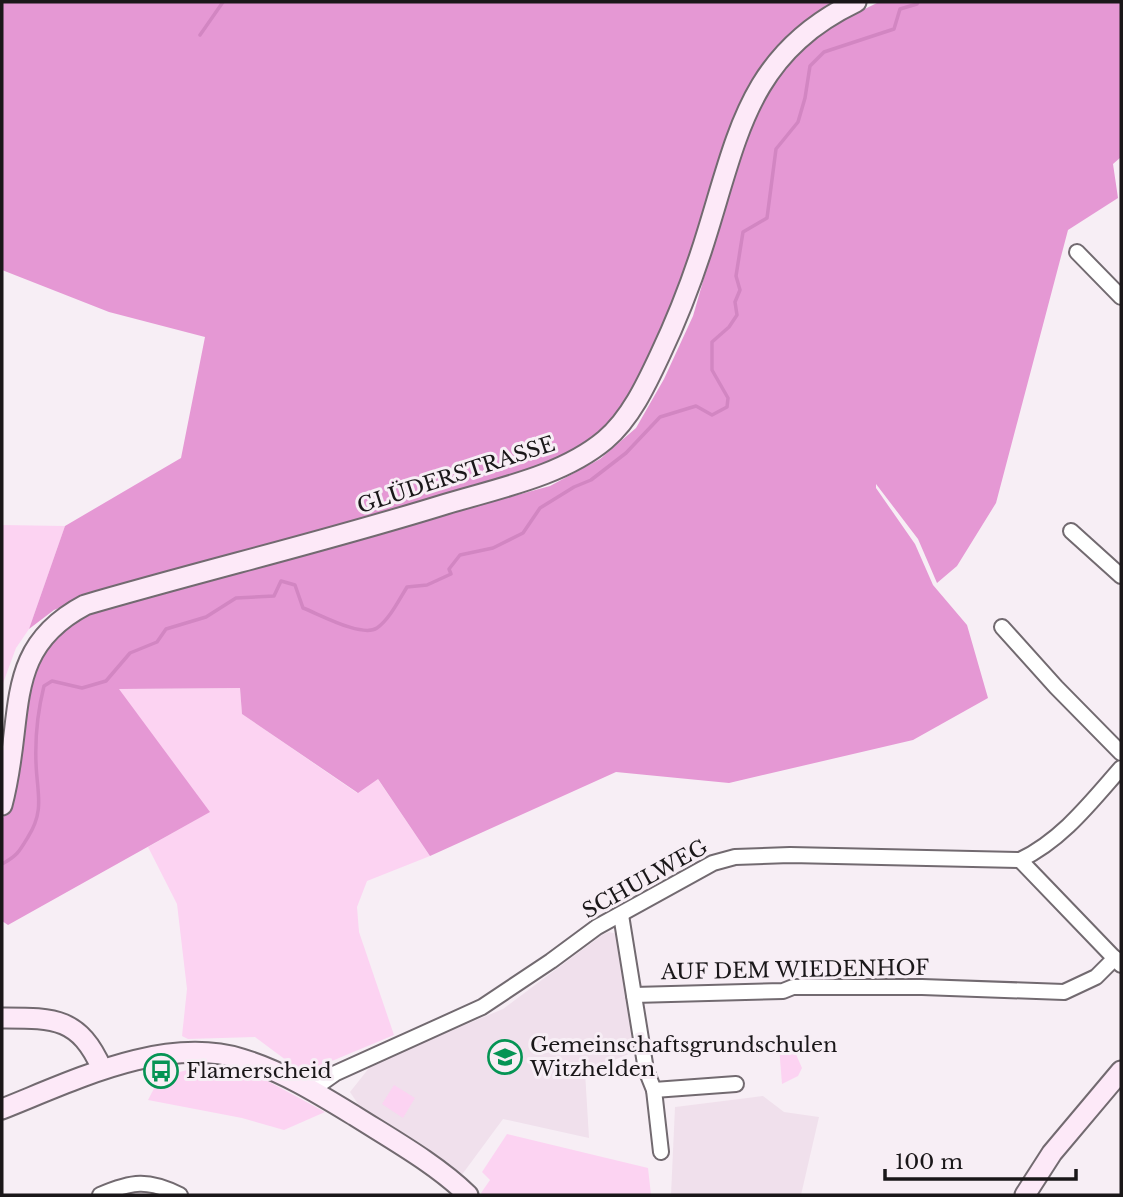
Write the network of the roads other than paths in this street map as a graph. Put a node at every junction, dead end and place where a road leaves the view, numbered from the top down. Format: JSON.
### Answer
{"nodes":[{"id":1,"x":856,"y":2,"type":"edge"},
{"id":2,"x":1077,"y":251,"type":"dead end"},
{"id":3,"x":1121,"y":298,"type":"edge"},
{"id":4,"x":1071,"y":531,"type":"dead end"},
{"id":5,"x":1121,"y":576,"type":"edge"},
{"id":6,"x":1002,"y":627,"type":"dead end"},
{"id":7,"x":1121,"y":753,"type":"edge"},
{"id":8,"x":1121,"y":768,"type":"edge"},
{"id":9,"x":2,"y":805,"type":"edge"},
{"id":10,"x":1020,"y":860,"type":"junction"},
{"id":11,"x":621,"y":915,"type":"junction"},
{"id":12,"x":1118,"y":962,"type":"edge"},
{"id":13,"x":634,"y":995,"type":"junction"},
{"id":14,"x":2,"y":1018,"type":"edge"},
{"id":15,"x":102,"y":1069,"type":"junction"},
{"id":16,"x":1121,"y":1071,"type":"edge"},
{"id":17,"x":736,"y":1084,"type":"dead end"},
{"id":18,"x":312,"y":1090,"type":"junction"},
{"id":19,"x":654,"y":1090,"type":"junction"},
{"id":20,"x":2,"y":1109,"type":"edge"},
{"id":21,"x":661,"y":1152,"type":"dead end"},
{"id":22,"x":100,"y":1195,"type":"edge"},
{"id":23,"x":180,"y":1195,"type":"edge"},
{"id":24,"x":468,"y":1195,"type":"edge"},
{"id":25,"x":1025,"y":1195,"type":"edge"}],
"edges":[{"from":1,"to":9,"type":"main road","name":"GLÜDERSTRASSE"},
{"from":2,"to":3,"type":"street"},
{"from":4,"to":5,"type":"street"},
{"from":6,"to":7,"type":"street"},
{"from":8,"to":10,"type":"street"},
{"from":10,"to":11,"type":"street","name":"SCHULWEG"},
{"from":10,"to":12,"type":"street"},
{"from":11,"to":13,"type":"street"},
{"from":11,"to":18,"type":"street","name":"SCHULWEG"},
{"from":12,"to":13,"type":"street","name":"AUF DEM WIEDENHOF"},
{"from":13,"to":19,"type":"street"},
{"from":14,"to":15,"type":"main road"},
{"from":15,"to":18,"type":"main road"},
{"from":15,"to":20,"type":"main road"},
{"from":16,"to":25,"type":"main road"},
{"from":17,"to":19,"type":"street"},
{"from":18,"to":24,"type":"main road"},
{"from":19,"to":21,"type":"street"},
{"from":22,"to":23,"type":"street"}]}
